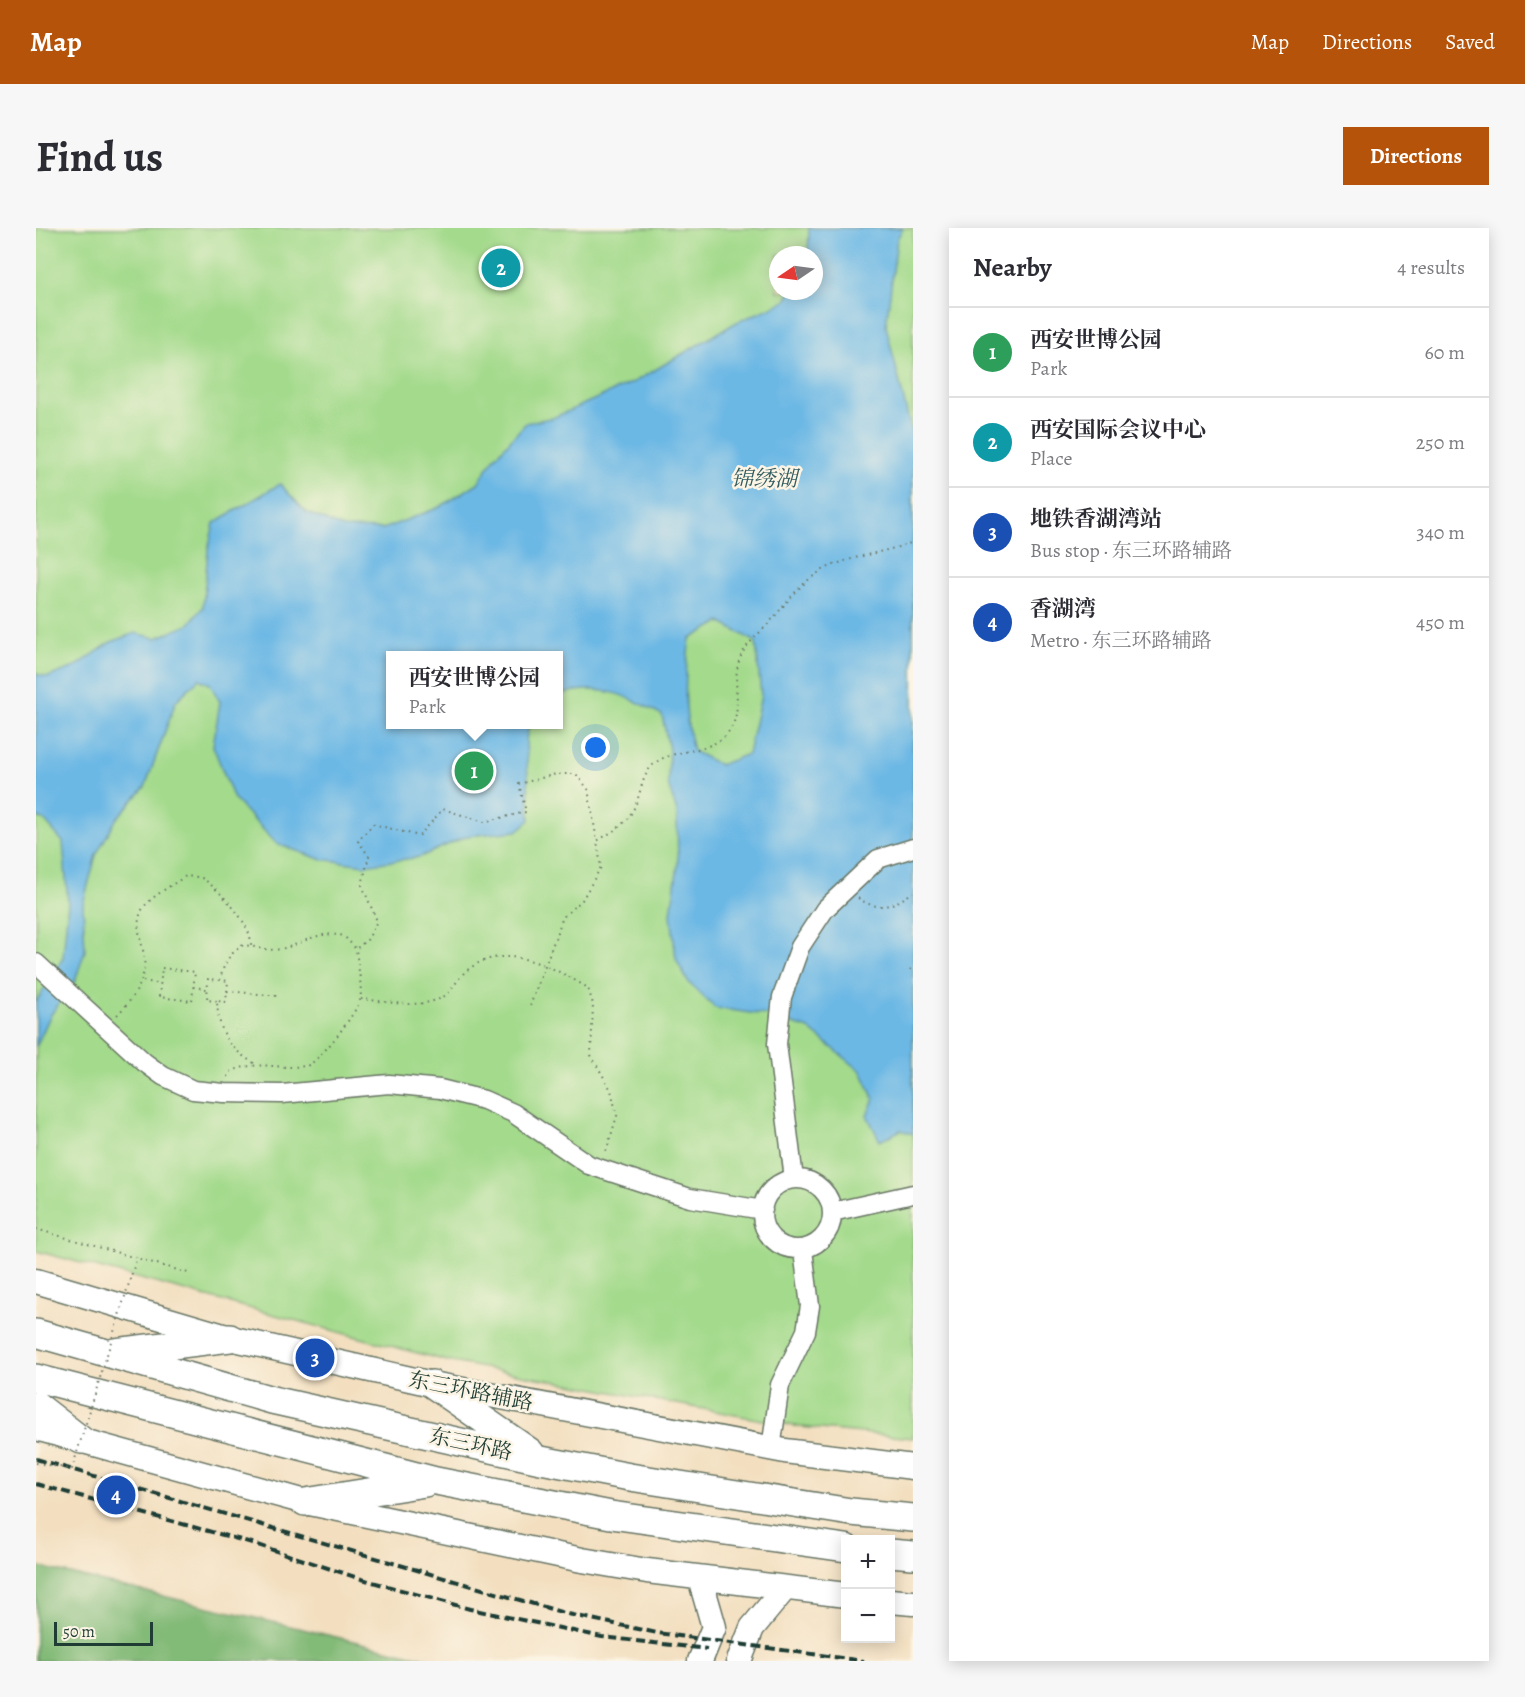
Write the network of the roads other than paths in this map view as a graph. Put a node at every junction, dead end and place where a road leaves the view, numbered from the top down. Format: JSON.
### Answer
{"nodes":[{"id":1,"x":913,"y":848,"type":"edge"},
{"id":2,"x":42,"y":968,"type":"edge"},
{"id":3,"x":794,"y":1179,"type":"junction"},
{"id":4,"x":913,"y":1194,"type":"edge"},
{"id":5,"x":763,"y":1210,"type":"junction"},
{"id":6,"x":832,"y":1212,"type":"junction"},
{"id":7,"x":802,"y":1250,"type":"junction"},
{"id":8,"x":36,"y":1281,"type":"edge"},
{"id":9,"x":36,"y":1333,"type":"edge"},
{"id":10,"x":230,"y":1338,"type":"junction"},
{"id":11,"x":102,"y":1353,"type":"junction"},
{"id":12,"x":36,"y":1378,"type":"edge"},
{"id":13,"x":432,"y":1384,"type":"junction"},
{"id":14,"x":36,"y":1405,"type":"edge"},
{"id":15,"x":36,"y":1428,"type":"edge"},
{"id":16,"x":81,"y":1440,"type":"junction"},
{"id":17,"x":771,"y":1449,"type":"junction"},
{"id":18,"x":541,"y":1460,"type":"junction"},
{"id":19,"x":913,"y":1467,"type":"edge"},
{"id":20,"x":436,"y":1481,"type":"junction"},
{"id":21,"x":305,"y":1502,"type":"junction"},
{"id":22,"x":913,"y":1518,"type":"edge"},
{"id":23,"x":841,"y":1547,"type":"edge"},
{"id":24,"x":895,"y":1553,"type":"edge"},
{"id":25,"x":913,"y":1555,"type":"edge"},
{"id":26,"x":700,"y":1578,"type":"junction"},
{"id":27,"x":785,"y":1588,"type":"junction"},
{"id":28,"x":841,"y":1594,"type":"edge"},
{"id":29,"x":895,"y":1601,"type":"edge"},
{"id":30,"x":913,"y":1603,"type":"edge"},
{"id":31,"x":700,"y":1661,"type":"edge"},
{"id":32,"x":739,"y":1661,"type":"edge"}],
"edges":[{"from":1,"to":3,"type":"lane"},
{"from":2,"to":5,"type":"lane"},
{"from":3,"to":5,"type":"lane"},
{"from":3,"to":6,"type":"lane"},
{"from":4,"to":6,"type":"lane"},
{"from":5,"to":7,"type":"lane"},
{"from":6,"to":7,"type":"lane"},
{"from":7,"to":17,"type":"lane"},
{"from":8,"to":10,"type":"main road","name":"东三环路辅路"},
{"from":9,"to":11,"type":"highway","name":"东三环路"},
{"from":10,"to":11,"type":"highway"},
{"from":10,"to":13,"type":"main road","name":"东三环路辅路"},
{"from":11,"to":18,"type":"highway","name":"东三环路"},
{"from":12,"to":20,"type":"highway","name":"东三环路"},
{"from":13,"to":17,"type":"main road","name":"东三环路辅路"},
{"from":13,"to":18,"type":"highway"},
{"from":14,"to":16,"type":"highway"},
{"from":15,"to":16,"type":"main road"},
{"from":16,"to":21,"type":"main road"},
{"from":17,"to":19,"type":"main road","name":"东三环路辅路"},
{"from":18,"to":22,"type":"highway","name":"东三环路"},
{"from":20,"to":21,"type":"highway"},
{"from":20,"to":23,"type":"highway","name":"东三环路"},
{"from":21,"to":26,"type":"main road"},
{"from":24,"to":25,"type":"highway"},
{"from":26,"to":27,"type":"main road"},
{"from":26,"to":31,"type":"main road"},
{"from":27,"to":28,"type":"main road"},
{"from":27,"to":32,"type":"main road"},
{"from":29,"to":30,"type":"main road"}]}
